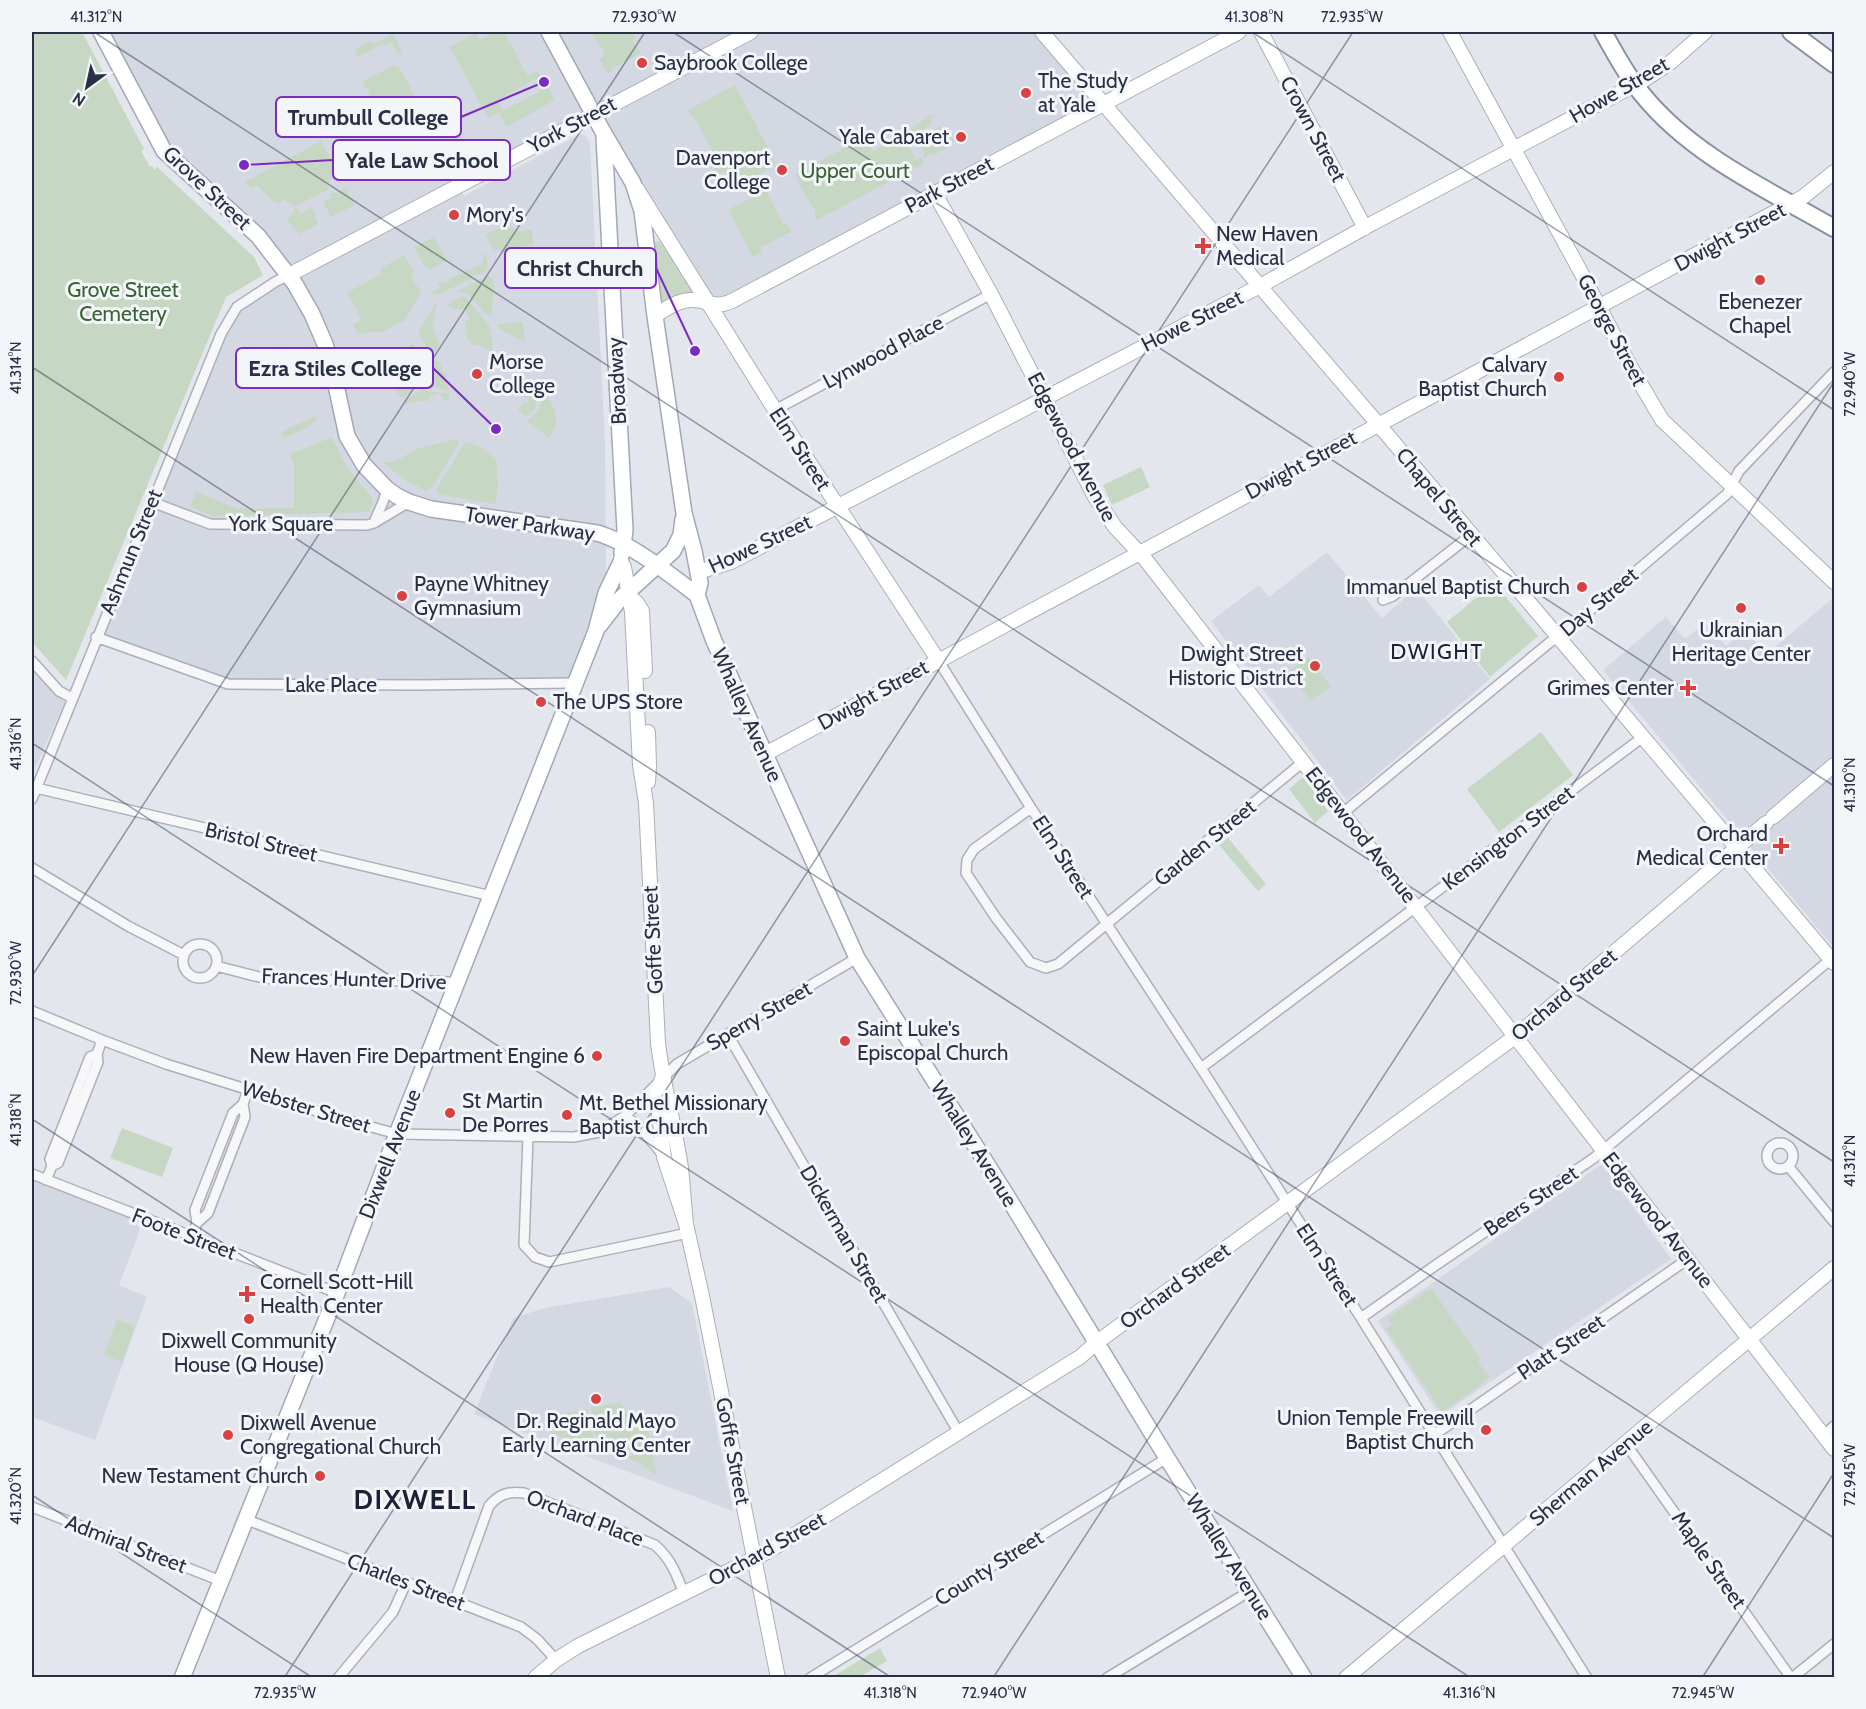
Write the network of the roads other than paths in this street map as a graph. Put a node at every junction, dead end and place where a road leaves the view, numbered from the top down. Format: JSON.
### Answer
{"nodes":[{"id":1,"x":101,"y":32,"type":"edge"},
{"id":2,"x":549,"y":32,"type":"edge"},
{"id":3,"x":751,"y":32,"type":"edge"},
{"id":4,"x":1042,"y":32,"type":"edge"},
{"id":5,"x":1239,"y":32,"type":"edge"},
{"id":6,"x":1260,"y":32,"type":"edge"},
{"id":7,"x":1450,"y":32,"type":"edge"},
{"id":8,"x":1603,"y":32,"type":"edge"},
{"id":9,"x":1705,"y":32,"type":"edge"},
{"id":10,"x":1791,"y":32,"type":"edge"},
{"id":11,"x":1834,"y":64,"type":"edge"},
{"id":12,"x":1634,"y":85,"type":"junction"},
{"id":13,"x":1103,"y":103,"type":"junction"},
{"id":14,"x":593,"y":114,"type":"junction"},
{"id":15,"x":604,"y":134,"type":"junction"},
{"id":16,"x":1514,"y":149,"type":"junction"},
{"id":17,"x":1834,"y":172,"type":"edge"},
{"id":18,"x":633,"y":183,"type":"junction"},
{"id":19,"x":934,"y":192,"type":"junction"},
{"id":20,"x":607,"y":200,"type":"junction"},
{"id":21,"x":638,"y":200,"type":"junction"},
{"id":22,"x":1792,"y":203,"type":"junction"},
{"id":23,"x":1365,"y":228,"type":"junction"},
{"id":24,"x":1834,"y":228,"type":"edge"},
{"id":25,"x":289,"y":275,"type":"junction"},
{"id":26,"x":1260,"y":286,"type":"junction"},
{"id":27,"x":991,"y":294,"type":"junction"},
{"id":28,"x":709,"y":304,"type":"junction"},
{"id":29,"x":237,"y":307,"type":"joint"},
{"id":30,"x":1599,"y":307,"type":"junction"},
{"id":31,"x":655,"y":316,"type":"junction"},
{"id":32,"x":1834,"y":372,"type":"edge"},
{"id":33,"x":1044,"y":398,"type":"junction"},
{"id":34,"x":775,"y":410,"type":"junction"},
{"id":35,"x":1378,"y":424,"type":"junction"},
{"id":36,"x":1732,"y":484,"type":"junction"},
{"id":37,"x":387,"y":489,"type":"junction"},
{"id":38,"x":152,"y":502,"type":"junction"},
{"id":39,"x":409,"y":502,"type":"junction"},
{"id":40,"x":837,"y":507,"type":"junction"},
{"id":41,"x":684,"y":513,"type":"junction"},
{"id":42,"x":374,"y":523,"type":"junction"},
{"id":43,"x":1471,"y":535,"type":"junction"},
{"id":44,"x":1139,"y":552,"type":"junction"},
{"id":45,"x":622,"y":555,"type":"junction"},
{"id":46,"x":657,"y":566,"type":"junction"},
{"id":47,"x":698,"y":572,"type":"junction"},
{"id":48,"x":1832,"y":576,"type":"edge"},
{"id":49,"x":628,"y":595,"type":"junction"},
{"id":50,"x":697,"y":595,"type":"junction"},
{"id":51,"x":1383,"y":600,"type":"dead end"},
{"id":52,"x":596,"y":630,"type":"junction"},
{"id":53,"x":1558,"y":636,"type":"junction"},
{"id":54,"x":96,"y":637,"type":"junction"},
{"id":55,"x":938,"y":660,"type":"junction"},
{"id":56,"x":32,"y":661,"type":"edge"},
{"id":57,"x":574,"y":683,"type":"junction"},
{"id":58,"x":72,"y":698,"type":"junction"},
{"id":59,"x":1643,"y":737,"type":"junction"},
{"id":60,"x":765,"y":754,"type":"junction"},
{"id":61,"x":1303,"y":762,"type":"junction"},
{"id":62,"x":1834,"y":765,"type":"edge"},
{"id":63,"x":34,"y":788,"type":"edge"},
{"id":64,"x":32,"y":800,"type":"edge"},
{"id":65,"x":1031,"y":808,"type":"junction"},
{"id":66,"x":1343,"y":813,"type":"junction"},
{"id":67,"x":1738,"y":847,"type":"junction"},
{"id":68,"x":32,"y":868,"type":"edge"},
{"id":69,"x":491,"y":897,"type":"junction"},
{"id":70,"x":1416,"y":906,"type":"junction"},
{"id":71,"x":1106,"y":924,"type":"junction"},
{"id":72,"x":184,"y":955,"type":"junction"},
{"id":73,"x":857,"y":958,"type":"junction"},
{"id":74,"x":1833,"y":961,"type":"edge"},
{"id":75,"x":216,"y":966,"type":"junction"},
{"id":76,"x":458,"y":983,"type":"junction"},
{"id":77,"x":32,"y":1011,"type":"edge"},
{"id":78,"x":728,"y":1035,"type":"junction"},
{"id":79,"x":1516,"y":1036,"type":"junction"},
{"id":80,"x":102,"y":1040,"type":"junction"},
{"id":81,"x":1201,"y":1068,"type":"junction"},
{"id":82,"x":662,"y":1077,"type":"junction"},
{"id":83,"x":248,"y":1090,"type":"junction"},
{"id":84,"x":625,"y":1116,"type":"junction"},
{"id":85,"x":397,"y":1134,"type":"junction"},
{"id":86,"x":528,"y":1137,"type":"junction"},
{"id":87,"x":1604,"y":1150,"type":"junction"},
{"id":88,"x":664,"y":1157,"type":"junction"},
{"id":89,"x":1789,"y":1167,"type":"dead end"},
{"id":90,"x":32,"y":1174,"type":"edge"},
{"id":91,"x":46,"y":1180,"type":"junction"},
{"id":92,"x":1287,"y":1204,"type":"junction"},
{"id":93,"x":1834,"y":1222,"type":"edge"},
{"id":94,"x":687,"y":1229,"type":"junction"},
{"id":95,"x":192,"y":1236,"type":"junction"},
{"id":96,"x":1688,"y":1259,"type":"junction"},
{"id":97,"x":1834,"y":1269,"type":"edge"},
{"id":98,"x":337,"y":1293,"type":"junction"},
{"id":99,"x":1361,"y":1318,"type":"junction"},
{"id":100,"x":1750,"y":1340,"type":"junction"},
{"id":101,"x":1096,"y":1343,"type":"junction"},
{"id":102,"x":1829,"y":1431,"type":"edge"},
{"id":103,"x":959,"y":1433,"type":"junction"},
{"id":104,"x":1434,"y":1435,"type":"junction"},
{"id":105,"x":1626,"y":1444,"type":"junction"},
{"id":106,"x":1834,"y":1449,"type":"edge"},
{"id":107,"x":1167,"y":1458,"type":"junction"},
{"id":108,"x":32,"y":1507,"type":"edge"},
{"id":109,"x":245,"y":1519,"type":"junction"},
{"id":110,"x":1503,"y":1545,"type":"junction"},
{"id":111,"x":754,"y":1559,"type":"junction"},
{"id":112,"x":221,"y":1581,"type":"junction"},
{"id":113,"x":406,"y":1583,"type":"junction"},
{"id":114,"x":1250,"y":1591,"type":"junction"},
{"id":115,"x":684,"y":1594,"type":"junction"},
{"id":116,"x":455,"y":1600,"type":"junction"},
{"id":117,"x":1834,"y":1644,"type":"edge"},
{"id":118,"x":556,"y":1660,"type":"junction"},
{"id":119,"x":182,"y":1677,"type":"edge"},
{"id":120,"x":338,"y":1677,"type":"edge"},
{"id":121,"x":535,"y":1677,"type":"edge"},
{"id":122,"x":778,"y":1677,"type":"edge"},
{"id":123,"x":810,"y":1677,"type":"edge"},
{"id":124,"x":1107,"y":1677,"type":"edge"},
{"id":125,"x":1304,"y":1677,"type":"edge"},
{"id":126,"x":1347,"y":1677,"type":"edge"},
{"id":127,"x":1587,"y":1677,"type":"edge"},
{"id":128,"x":1792,"y":1677,"type":"edge"}],
"edges":[{"from":1,"to":25,"type":"main road","name":"Grove Street"},
{"from":2,"to":14,"type":"main road","name":"Elm Street"},
{"from":3,"to":14,"type":"main road","name":"York Street"},
{"from":4,"to":13,"type":"main road","name":"Chapel Street"},
{"from":5,"to":13,"type":"main road","name":"Park Street"},
{"from":6,"to":23,"type":"main road","name":"Crown Street"},
{"from":7,"to":16,"type":"main road","name":"George Street"},
{"from":8,"to":12,"type":"highway"},
{"from":9,"to":12,"type":"main road","name":"Howe Street"},
{"from":10,"to":11,"type":"highway"},
{"from":12,"to":16,"type":"main road","name":"Howe Street"},
{"from":12,"to":22,"type":"highway"},
{"from":13,"to":19,"type":"main road","name":"Park Street"},
{"from":13,"to":26,"type":"main road","name":"Chapel Street"},
{"from":14,"to":15,"type":"main road","name":"Elm Street"},
{"from":14,"to":25,"type":"main road","name":"York Street"},
{"from":15,"to":18,"type":"main road","name":"Elm Street"},
{"from":15,"to":20,"type":"main road","name":"Broadway"},
{"from":16,"to":23,"type":"main road","name":"Howe Street"},
{"from":16,"to":30,"type":"main road","name":"George Street"},
{"from":17,"to":22,"type":"main road","name":"Dwight Street"},
{"from":18,"to":21,"type":"main road","name":"Broadway"},
{"from":18,"to":28,"type":"main road","name":"Elm Street"},
{"from":19,"to":27,"type":"main road","name":"Edgewood Avenue"},
{"from":19,"to":28,"type":"main road","name":"Park Street"},
{"from":20,"to":21,"type":"main road"},
{"from":20,"to":45,"type":"main road","name":"Broadway"},
{"from":21,"to":31,"type":"main road","name":"Broadway"},
{"from":22,"to":24,"type":"highway"},
{"from":22,"to":30,"type":"main road","name":"Dwight Street"},
{"from":23,"to":26,"type":"main road","name":"Howe Street"},
{"from":25,"to":29,"type":"street","name":"York Street"},
{"from":25,"to":37,"type":"main road","name":"Tower Parkway"},
{"from":26,"to":33,"type":"main road","name":"Howe Street"},
{"from":26,"to":35,"type":"main road","name":"Chapel Street"},
{"from":27,"to":33,"type":"main road","name":"Edgewood Avenue"},
{"from":27,"to":34,"type":"street","name":"Lynwood Place"},
{"from":28,"to":31,"type":"main road","name":"Park Street"},
{"from":28,"to":34,"type":"main road","name":"Elm Street"},
{"from":29,"to":38,"type":"street","name":"Ashmun Street"},
{"from":30,"to":35,"type":"main road","name":"Dwight Street"},
{"from":30,"to":36,"type":"main road","name":"George Street"},
{"from":31,"to":41,"type":"main road","name":"Broadway"},
{"from":32,"to":36,"type":"street","name":"Day Street"},
{"from":33,"to":40,"type":"main road","name":"Howe Street"},
{"from":33,"to":44,"type":"main road","name":"Edgewood Avenue"},
{"from":34,"to":40,"type":"main road","name":"Elm Street"},
{"from":35,"to":43,"type":"main road","name":"Chapel Street"},
{"from":35,"to":44,"type":"main road","name":"Dwight Street"},
{"from":36,"to":48,"type":"main road","name":"George Street"},
{"from":36,"to":53,"type":"street","name":"Day Street"},
{"from":37,"to":39,"type":"main road","name":"Tower Parkway"},
{"from":37,"to":42,"type":"street"},
{"from":38,"to":42,"type":"street","name":"York Square"},
{"from":38,"to":54,"type":"street","name":"Ashmun Street"},
{"from":39,"to":42,"type":"street","name":"York Square"},
{"from":39,"to":45,"type":"main road","name":"Tower Parkway"},
{"from":40,"to":47,"type":"main road","name":"Howe Street"},
{"from":40,"to":55,"type":"main road","name":"Elm Street"},
{"from":41,"to":46,"type":"main road","name":"Dixwell Avenue"},
{"from":41,"to":47,"type":"main road","name":"Whalley Avenue"},
{"from":43,"to":51,"type":"street"},
{"from":43,"to":53,"type":"main road","name":"Chapel Street"},
{"from":44,"to":55,"type":"main road","name":"Dwight Street"},
{"from":44,"to":61,"type":"main road","name":"Edgewood Avenue"},
{"from":45,"to":46,"type":"main road","name":"Tower Parkway"},
{"from":45,"to":49,"type":"main road","name":"Goffe Street"},
{"from":45,"to":52,"type":"main road","name":"Dixwell Avenue"},
{"from":46,"to":49,"type":"main road","name":"Dixwell Avenue"},
{"from":46,"to":50,"type":"main road","name":"Tower Parkway"},
{"from":47,"to":50,"type":"main road","name":"Whalley Avenue"},
{"from":49,"to":52,"type":"main road","name":"Dixwell Avenue"},
{"from":49,"to":82,"type":"main road","name":"Goffe Street"},
{"from":50,"to":60,"type":"main road","name":"Whalley Avenue"},
{"from":52,"to":57,"type":"main road","name":"Dixwell Avenue"},
{"from":53,"to":59,"type":"main road","name":"Chapel Street"},
{"from":53,"to":66,"type":"street","name":"Day Street"},
{"from":54,"to":57,"type":"street","name":"Lake Place"},
{"from":54,"to":58,"type":"street","name":"Ashmun Street"},
{"from":55,"to":60,"type":"main road","name":"Dwight Street"},
{"from":55,"to":65,"type":"street","name":"Elm Street"},
{"from":56,"to":58,"type":"street"},
{"from":57,"to":69,"type":"main road","name":"Dixwell Avenue"},
{"from":58,"to":63,"type":"street","name":"Ashmun Street"},
{"from":59,"to":67,"type":"main road","name":"Chapel Street"},
{"from":59,"to":70,"type":"street","name":"Kensington Street"},
{"from":60,"to":73,"type":"main road","name":"Whalley Avenue"},
{"from":61,"to":66,"type":"main road","name":"Edgewood Avenue"},
{"from":61,"to":71,"type":"street","name":"Garden Street"},
{"from":62,"to":67,"type":"main road","name":"Orchard Street"},
{"from":63,"to":64,"type":"street","name":"Ashmun Street"},
{"from":63,"to":69,"type":"street","name":"Bristol Street"},
{"from":65,"to":71,"type":"street","name":"Elm Street"},
{"from":65,"to":71,"type":"street","name":"Garden Street"},
{"from":66,"to":70,"type":"main road","name":"Edgewood Avenue"},
{"from":67,"to":74,"type":"main road","name":"Chapel Street"},
{"from":67,"to":79,"type":"main road","name":"Orchard Street"},
{"from":68,"to":72,"type":"street"},
{"from":69,"to":76,"type":"main road","name":"Dixwell Avenue"},
{"from":70,"to":79,"type":"main road","name":"Edgewood Avenue"},
{"from":70,"to":81,"type":"street","name":"Kensington Street"},
{"from":71,"to":81,"type":"street","name":"Elm Street"},
{"from":72,"to":75,"type":"street"},
{"from":72,"to":75,"type":"street"},
{"from":73,"to":78,"type":"street","name":"Sperry Street"},
{"from":73,"to":101,"type":"main road","name":"Whalley Avenue"},
{"from":74,"to":87,"type":"street","name":"Beers Street"},
{"from":75,"to":76,"type":"street","name":"Frances Hunter Drive"},
{"from":76,"to":85,"type":"main road","name":"Dixwell Avenue"},
{"from":77,"to":80,"type":"street","name":"Webster Street"},
{"from":78,"to":82,"type":"street","name":"Sperry Street"},
{"from":78,"to":103,"type":"street","name":"Dickerman Street"},
{"from":79,"to":87,"type":"main road","name":"Edgewood Avenue"},
{"from":79,"to":92,"type":"main road","name":"Orchard Street"},
{"from":80,"to":83,"type":"street","name":"Webster Street"},
{"from":80,"to":91,"type":"street"},
{"from":81,"to":92,"type":"street","name":"Elm Street"},
{"from":82,"to":84,"type":"street","name":"Webster Street"},
{"from":82,"to":88,"type":"main road","name":"Goffe Street"},
{"from":82,"to":94,"type":"main road","name":"Goffe Street"},
{"from":83,"to":85,"type":"street","name":"Webster Street"},
{"from":83,"to":95,"type":"street"},
{"from":84,"to":86,"type":"street","name":"Webster Street"},
{"from":84,"to":88,"type":"street"},
{"from":85,"to":86,"type":"street","name":"Webster Street"},
{"from":85,"to":98,"type":"main road","name":"Dixwell Avenue"},
{"from":86,"to":94,"type":"street"},
{"from":87,"to":96,"type":"main road","name":"Edgewood Avenue"},
{"from":87,"to":99,"type":"street","name":"Beers Street"},
{"from":88,"to":94,"type":"main road","name":"Goffe Street"},
{"from":89,"to":93,"type":"street"},
{"from":90,"to":91,"type":"street","name":"Foote Street"},
{"from":91,"to":95,"type":"street","name":"Foote Street"},
{"from":92,"to":99,"type":"street","name":"Elm Street"},
{"from":92,"to":101,"type":"main road","name":"Orchard Street"},
{"from":94,"to":111,"type":"main road","name":"Goffe Street"},
{"from":95,"to":98,"type":"street","name":"Foote Street"},
{"from":96,"to":100,"type":"main road","name":"Edgewood Avenue"},
{"from":96,"to":104,"type":"street","name":"Platt Street"},
{"from":97,"to":100,"type":"main road","name":"Sherman Avenue"},
{"from":98,"to":109,"type":"main road","name":"Dixwell Avenue"},
{"from":99,"to":104,"type":"street","name":"Elm Street"},
{"from":100,"to":102,"type":"main road","name":"Edgewood Avenue"},
{"from":100,"to":105,"type":"main road","name":"Sherman Avenue"},
{"from":101,"to":103,"type":"main road","name":"Orchard Street"},
{"from":101,"to":107,"type":"main road","name":"Whalley Avenue"},
{"from":102,"to":106,"type":"main road","name":"Edgewood Avenue"},
{"from":103,"to":111,"type":"main road","name":"Orchard Street"},
{"from":104,"to":110,"type":"street","name":"Elm Street"},
{"from":105,"to":110,"type":"main road","name":"Sherman Avenue"},
{"from":105,"to":128,"type":"street","name":"Maple Street"},
{"from":107,"to":114,"type":"main road","name":"Whalley Avenue"},
{"from":107,"to":123,"type":"street","name":"County Street"},
{"from":108,"to":112,"type":"street","name":"Admiral Street"},
{"from":109,"to":112,"type":"main road","name":"Dixwell Avenue"},
{"from":109,"to":113,"type":"street","name":"Charles Street"},
{"from":110,"to":126,"type":"main road","name":"Sherman Avenue"},
{"from":110,"to":127,"type":"street","name":"Elm Street"},
{"from":111,"to":115,"type":"main road","name":"Orchard Street"},
{"from":111,"to":122,"type":"main road","name":"Goffe Street"},
{"from":112,"to":119,"type":"main road","name":"Dixwell Avenue"},
{"from":113,"to":116,"type":"street","name":"Charles Street"},
{"from":113,"to":120,"type":"street"},
{"from":114,"to":124,"type":"street"},
{"from":114,"to":125,"type":"main road","name":"Whalley Avenue"},
{"from":115,"to":116,"type":"street","name":"Orchard Place"},
{"from":115,"to":118,"type":"main road","name":"Orchard Street"},
{"from":116,"to":118,"type":"street","name":"Charles Street"},
{"from":117,"to":128,"type":"street"},
{"from":118,"to":121,"type":"main road","name":"Orchard Street"}]}
